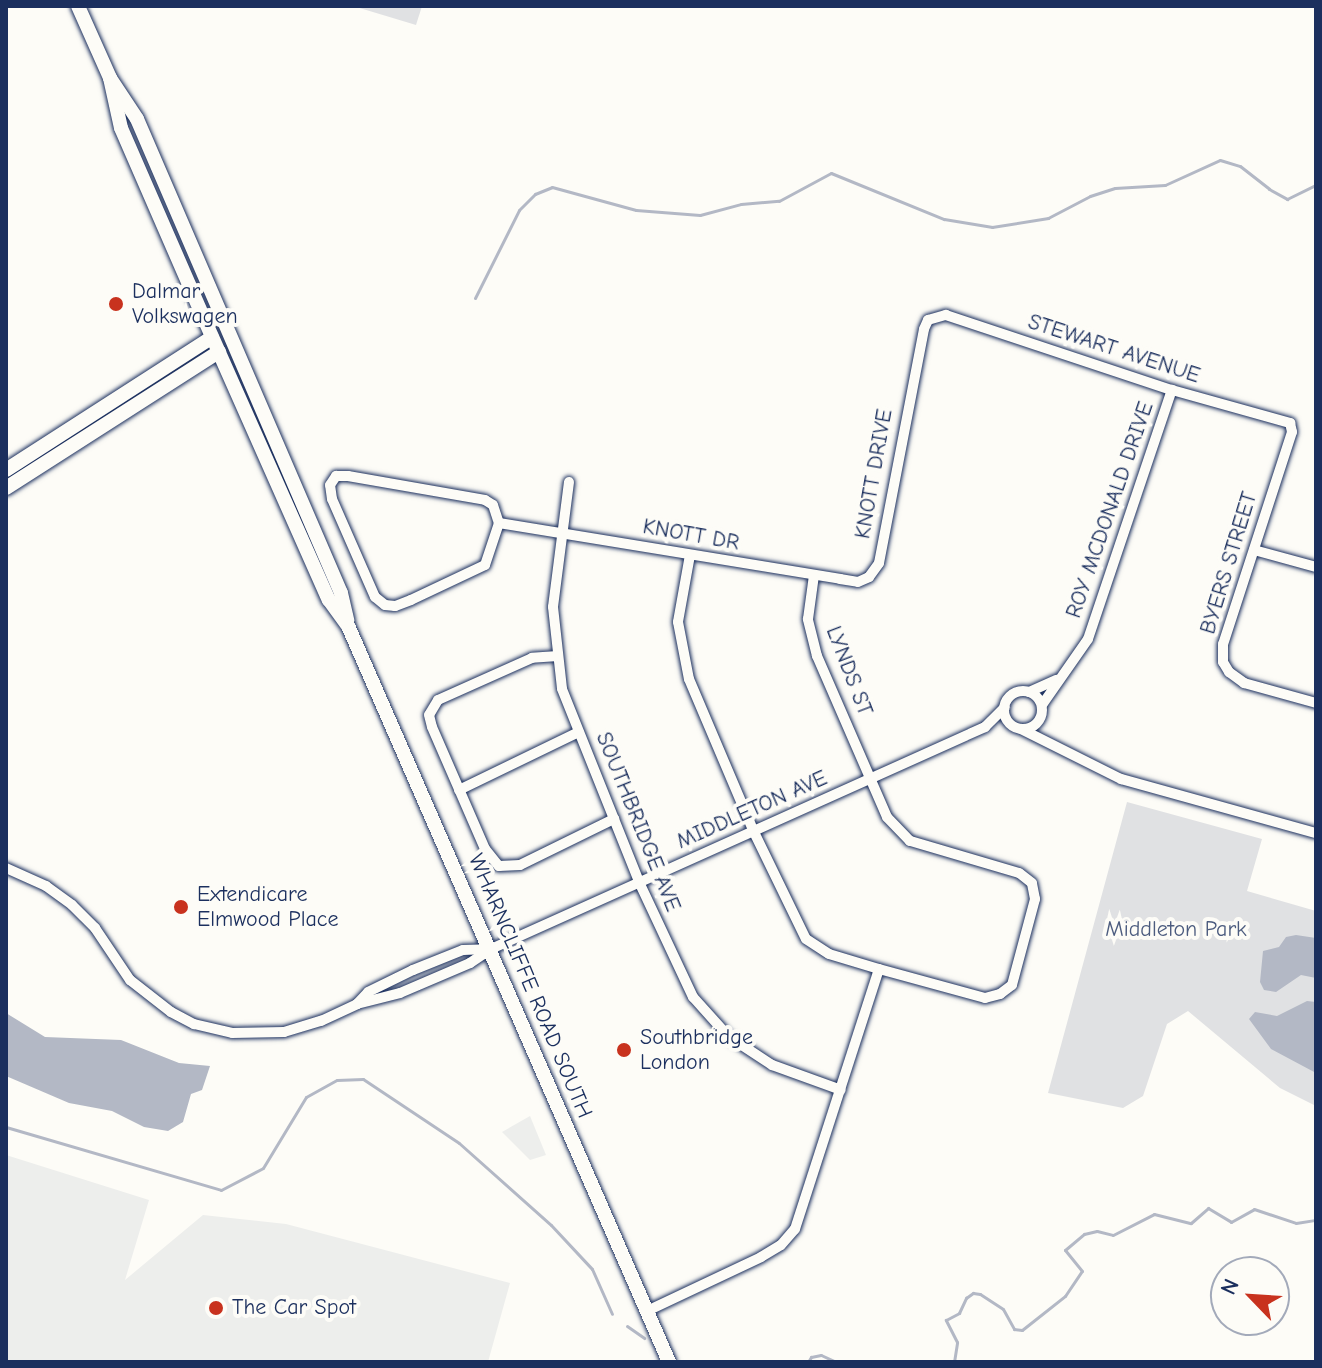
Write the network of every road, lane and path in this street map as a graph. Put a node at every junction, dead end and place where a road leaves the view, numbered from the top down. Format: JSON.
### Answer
{"nodes":[{"id":1,"x":78,"y":6,"type":"edge"},
{"id":2,"x":110,"y":78,"type":"junction"},
{"id":3,"x":928,"y":320,"type":"joint"},
{"id":4,"x":212,"y":337,"type":"junction"},
{"id":5,"x":219,"y":352,"type":"junction"},
{"id":6,"x":1172,"y":390,"type":"junction"},
{"id":7,"x":1290,"y":423,"type":"joint"},
{"id":8,"x":6,"y":470,"type":"edge"},
{"id":9,"x":569,"y":482,"type":"dead end"},
{"id":10,"x":6,"y":488,"type":"edge"},
{"id":11,"x":499,"y":523,"type":"junction"},
{"id":12,"x":561,"y":532,"type":"junction"},
{"id":13,"x":1254,"y":550,"type":"junction"},
{"id":14,"x":690,"y":555,"type":"junction"},
{"id":15,"x":1316,"y":567,"type":"edge"},
{"id":16,"x":814,"y":575,"type":"junction"},
{"id":17,"x":349,"y":628,"type":"junction"},
{"id":18,"x":558,"y":656,"type":"junction"},
{"id":19,"x":1056,"y":680,"type":"junction"},
{"id":20,"x":1029,"y":692,"type":"junction"},
{"id":21,"x":1316,"y":703,"type":"edge"},
{"id":22,"x":1042,"y":705,"type":"junction"},
{"id":23,"x":1005,"y":707,"type":"junction"},
{"id":24,"x":1041,"y":717,"type":"junction"},
{"id":25,"x":985,"y":727,"type":"junction"},
{"id":26,"x":1018,"y":728,"type":"junction"},
{"id":27,"x":579,"y":732,"type":"junction"},
{"id":28,"x":1045,"y":739,"type":"junction"},
{"id":29,"x":871,"y":777,"type":"junction"},
{"id":30,"x":459,"y":790,"type":"junction"},
{"id":31,"x":614,"y":819,"type":"junction"},
{"id":32,"x":753,"y":830,"type":"junction"},
{"id":33,"x":1316,"y":833,"type":"edge"},
{"id":34,"x":6,"y":868,"type":"edge"},
{"id":35,"x":640,"y":884,"type":"junction"},
{"id":36,"x":491,"y":949,"type":"junction"},
{"id":37,"x":879,"y":969,"type":"junction"},
{"id":38,"x":357,"y":1004,"type":"junction"},
{"id":39,"x":841,"y":1090,"type":"junction"},
{"id":40,"x":647,"y":1311,"type":"junction"},
{"id":41,"x":669,"y":1362,"type":"edge"}],
"edges":[{"from":1,"to":2,"type":"main road","name":"WHARNCLIFFE ROAD SOUTH"},
{"from":2,"to":4,"type":"main road","name":"WHARNCLIFFE ROAD SOUTH"},
{"from":2,"to":17,"type":"main road","name":"WHARNCLIFFE ROAD SOUTH"},
{"from":3,"to":6,"type":"street","name":"STEWART AVENUE"},
{"from":3,"to":16,"type":"street","name":"KNOTT DRIVE"},
{"from":4,"to":5,"type":"main road","name":"WHARNCLIFFE ROAD SOUTH"},
{"from":4,"to":8,"type":"main road"},
{"from":5,"to":10,"type":"main road"},
{"from":5,"to":17,"type":"main road","name":"WHARNCLIFFE ROAD SOUTH"},
{"from":6,"to":7,"type":"street","name":"STEWART AVENUE"},
{"from":6,"to":19,"type":"street","name":"ROY MCDONALD DRIVE"},
{"from":7,"to":13,"type":"street","name":"BYERS STREET"},
{"from":9,"to":12,"type":"street","name":"SOUTHBRIDGE AVE"},
{"from":11,"to":11,"type":"street"},
{"from":11,"to":12,"type":"street","name":"KNOTT DR"},
{"from":12,"to":14,"type":"street","name":"KNOTT DR"},
{"from":12,"to":18,"type":"street","name":"SOUTHBRIDGE AVE"},
{"from":13,"to":15,"type":"street"},
{"from":13,"to":21,"type":"street","name":"BYERS STREET"},
{"from":14,"to":16,"type":"street","name":"KNOTT DR"},
{"from":14,"to":32,"type":"street","name":"LYNDS ST"},
{"from":16,"to":29,"type":"street","name":"LYNDS ST"},
{"from":17,"to":36,"type":"main road","name":"WHARNCLIFFE ROAD SOUTH"},
{"from":18,"to":27,"type":"street","name":"SOUTHBRIDGE AVE"},
{"from":18,"to":30,"type":"street"},
{"from":19,"to":20,"type":"street"},
{"from":19,"to":22,"type":"street","name":"ROY MCDONALD DRIVE"},
{"from":20,"to":22,"type":"street"},
{"from":20,"to":23,"type":"street"},
{"from":22,"to":24,"type":"street"},
{"from":23,"to":25,"type":"street"},
{"from":23,"to":26,"type":"street"},
{"from":24,"to":26,"type":"street"},
{"from":24,"to":28,"type":"street"},
{"from":25,"to":26,"type":"street"},
{"from":25,"to":29,"type":"street","name":"MIDDLETON AVE"},
{"from":26,"to":28,"type":"street"},
{"from":27,"to":30,"type":"street"},
{"from":27,"to":31,"type":"street","name":"SOUTHBRIDGE AVE"},
{"from":28,"to":33,"type":"street"},
{"from":29,"to":32,"type":"street","name":"MIDDLETON AVE"},
{"from":29,"to":37,"type":"street","name":"LYNDS ST"},
{"from":30,"to":31,"type":"street"},
{"from":31,"to":35,"type":"street","name":"SOUTHBRIDGE AVE"},
{"from":32,"to":35,"type":"street","name":"MIDDLETON AVE"},
{"from":32,"to":37,"type":"street","name":"LYNDS ST"},
{"from":34,"to":38,"type":"street"},
{"from":35,"to":36,"type":"street","name":"MIDDLETON AVE"},
{"from":35,"to":39,"type":"street","name":"SOUTHBRIDGE AVE"},
{"from":36,"to":38,"type":"street"},
{"from":36,"to":38,"type":"street"},
{"from":36,"to":40,"type":"main road","name":"WHARNCLIFFE ROAD SOUTH"},
{"from":37,"to":39,"type":"street"},
{"from":39,"to":40,"type":"street"},
{"from":40,"to":41,"type":"main road","name":"WHARNCLIFFE ROAD SOUTH"}]}
